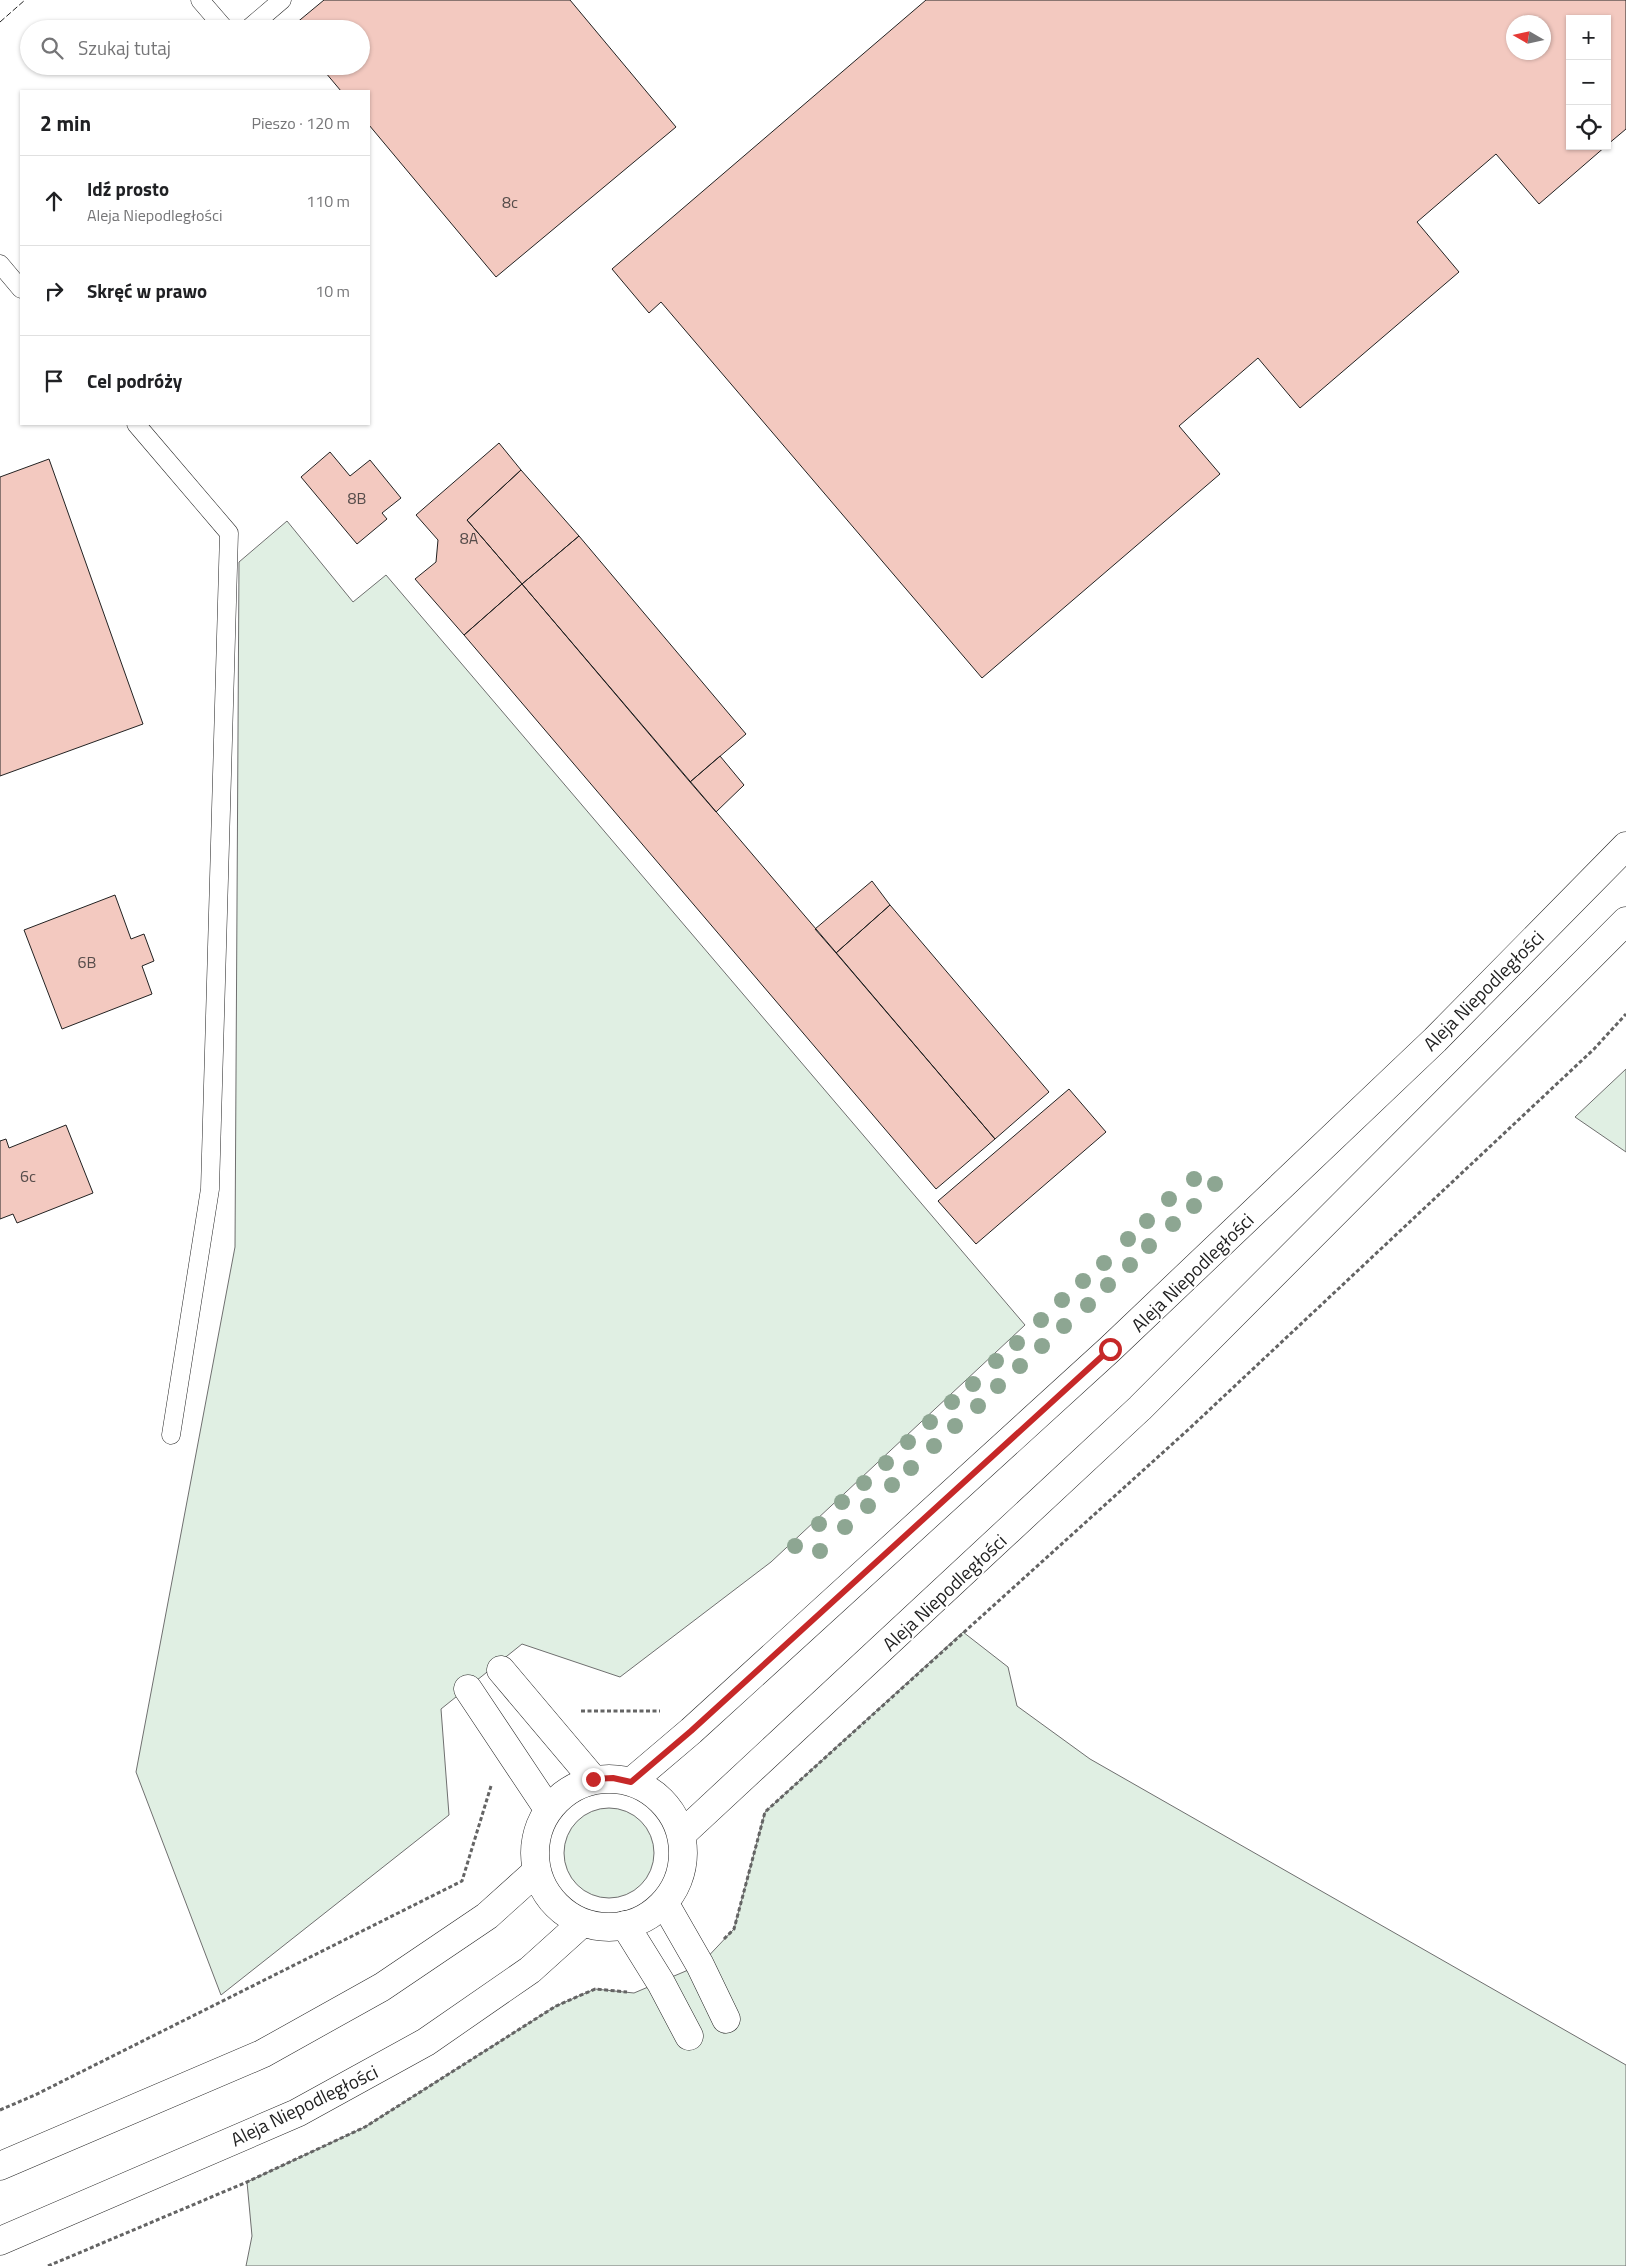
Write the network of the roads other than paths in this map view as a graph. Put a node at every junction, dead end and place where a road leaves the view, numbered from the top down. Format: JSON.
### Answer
{"nodes":[{"id":1,"x":200,"y":0,"type":"edge"},
{"id":2,"x":282,"y":0,"type":"edge"},
{"id":3,"x":217,"y":20,"type":"edge"},
{"id":4,"x":259,"y":20,"type":"edge"},
{"id":5,"x":0,"y":264,"type":"edge"},
{"id":6,"x":20,"y":288,"type":"edge"},
{"id":7,"x":137,"y":425,"type":"edge"},
{"id":8,"x":1626,"y":846,"type":"edge"},
{"id":9,"x":1626,"y":921,"type":"edge"},
{"id":10,"x":171,"y":1436,"type":"dead end"},
{"id":11,"x":501,"y":1670,"type":"dead end"},
{"id":12,"x":468,"y":1689,"type":"dead end"},
{"id":13,"x":593,"y":1779,"type":"junction"},
{"id":14,"x":631,"y":1782,"type":"junction"},
{"id":15,"x":548,"y":1809,"type":"junction"},
{"id":16,"x":682,"y":1834,"type":"junction"},
{"id":17,"x":537,"y":1871,"type":"junction"},
{"id":18,"x":665,"y":1904,"type":"junction"},
{"id":19,"x":581,"y":1924,"type":"junction"},
{"id":20,"x":625,"y":1925,"type":"junction"},
{"id":21,"x":726,"y":2019,"type":"dead end"},
{"id":22,"x":689,"y":2036,"type":"dead end"},
{"id":23,"x":0,"y":2166,"type":"edge"},
{"id":24,"x":0,"y":2241,"type":"edge"}],
"edges":[{"from":1,"to":3,"type":"lane"},
{"from":2,"to":4,"type":"lane"},
{"from":5,"to":6,"type":"lane"},
{"from":7,"to":10,"type":"lane"},
{"from":8,"to":14,"type":"main road","name":"Aleja Niepodległości"},
{"from":9,"to":16,"type":"main road","name":"Aleja Niepodległości"},
{"from":11,"to":13,"type":"main road"},
{"from":12,"to":15,"type":"main road"},
{"from":13,"to":14,"type":"main road"},
{"from":13,"to":15,"type":"main road"},
{"from":14,"to":16,"type":"main road"},
{"from":15,"to":17,"type":"main road"},
{"from":16,"to":18,"type":"main road"},
{"from":17,"to":19,"type":"main road"},
{"from":17,"to":23,"type":"main road"},
{"from":18,"to":20,"type":"main road"},
{"from":18,"to":21,"type":"main road"},
{"from":19,"to":20,"type":"main road"},
{"from":19,"to":24,"type":"main road","name":"Aleja Niepodległości"},
{"from":20,"to":22,"type":"main road"}]}
